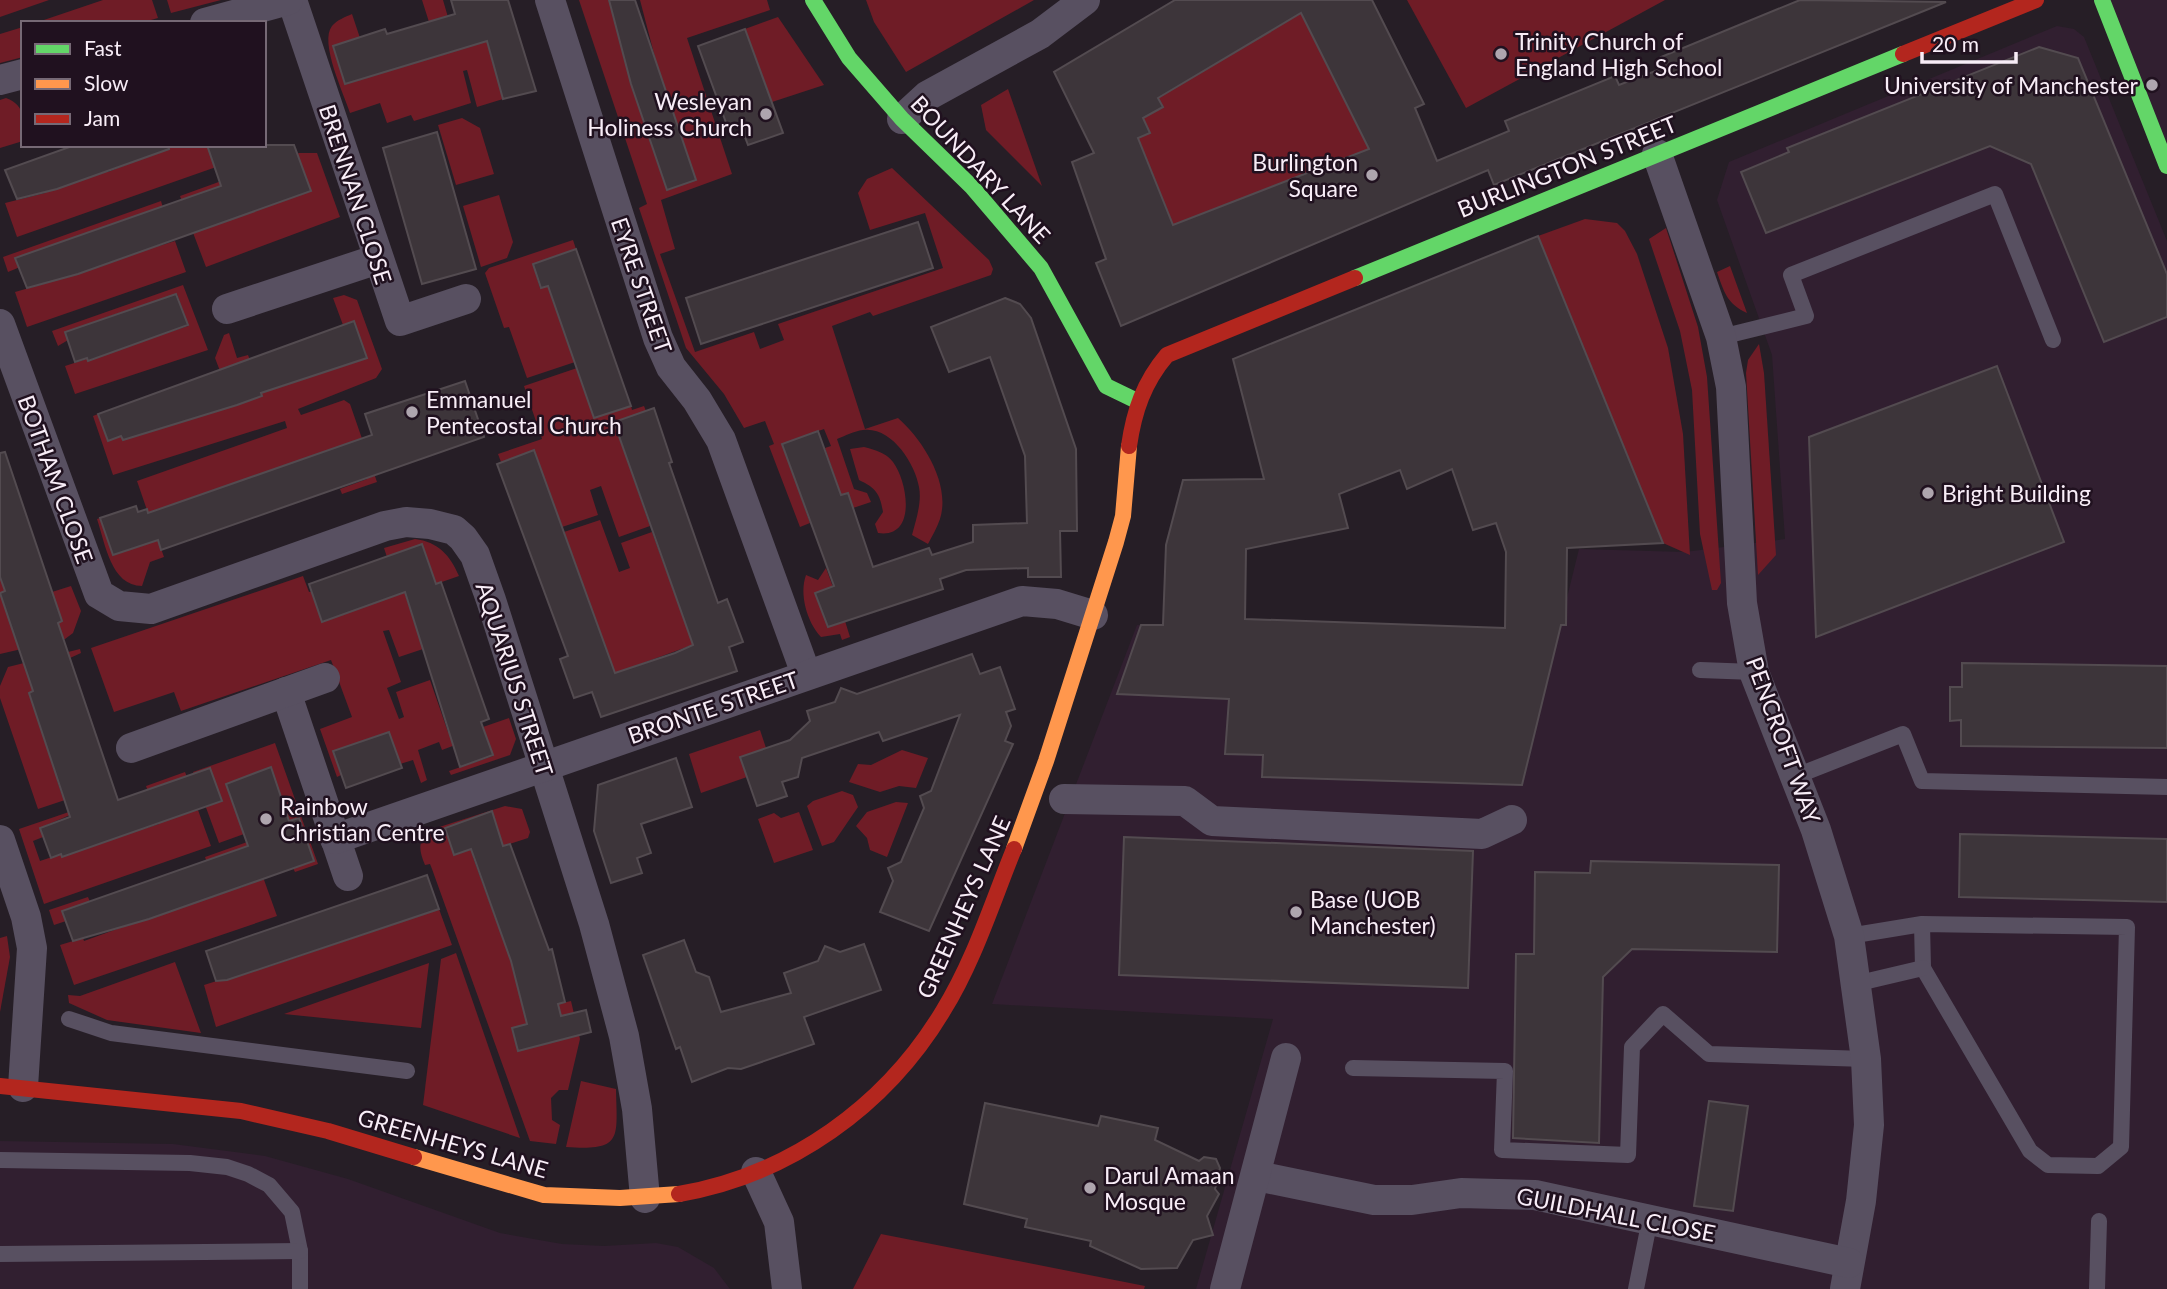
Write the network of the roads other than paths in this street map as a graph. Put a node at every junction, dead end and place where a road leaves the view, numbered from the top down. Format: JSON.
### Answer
{"nodes":[{"id":1,"x":290,"y":0,"type":"edge"},
{"id":2,"x":550,"y":0,"type":"edge"},
{"id":3,"x":813,"y":0,"type":"edge"},
{"id":4,"x":1084,"y":0,"type":"edge"},
{"id":5,"x":2036,"y":0,"type":"edge"},
{"id":6,"x":2102,"y":0,"type":"edge"},
{"id":7,"x":212,"y":21,"type":"edge"},
{"id":8,"x":21,"y":75,"type":"edge"},
{"id":9,"x":0,"y":80,"type":"edge"},
{"id":10,"x":902,"y":119,"type":"junction"},
{"id":11,"x":1657,"y":154,"type":"junction"},
{"id":12,"x":2167,"y":166,"type":"edge"},
{"id":13,"x":377,"y":260,"type":"junction"},
{"id":14,"x":466,"y":299,"type":"dead end"},
{"id":15,"x":226,"y":309,"type":"dead end"},
{"id":16,"x":0,"y":324,"type":"edge"},
{"id":17,"x":1721,"y":337,"type":"junction"},
{"id":18,"x":2053,"y":340,"type":"dead end"},
{"id":19,"x":1137,"y":401,"type":"junction"},
{"id":20,"x":99,"y":594,"type":"joint"},
{"id":21,"x":1093,"y":615,"type":"junction"},
{"id":22,"x":1700,"y":670,"type":"dead end"},
{"id":23,"x":1754,"y":672,"type":"junction"},
{"id":24,"x":806,"y":674,"type":"junction"},
{"id":25,"x":325,"y":678,"type":"dead end"},
{"id":26,"x":286,"y":692,"type":"junction"},
{"id":27,"x":131,"y":748,"type":"dead end"},
{"id":28,"x":544,"y":767,"type":"junction"},
{"id":29,"x":1796,"y":776,"type":"junction"},
{"id":30,"x":2167,"y":787,"type":"edge"},
{"id":31,"x":1064,"y":799,"type":"dead end"},
{"id":32,"x":1512,"y":820,"type":"dead end"},
{"id":33,"x":335,"y":839,"type":"junction"},
{"id":34,"x":0,"y":840,"type":"edge"},
{"id":35,"x":348,"y":876,"type":"dead end"},
{"id":36,"x":1922,"y":924,"type":"junction"},
{"id":37,"x":1849,"y":936,"type":"junction"},
{"id":38,"x":1923,"y":968,"type":"junction"},
{"id":39,"x":1855,"y":984,"type":"junction"},
{"id":40,"x":69,"y":1019,"type":"dead end"},
{"id":41,"x":1286,"y":1058,"type":"dead end"},
{"id":42,"x":1866,"y":1059,"type":"junction"},
{"id":43,"x":1353,"y":1068,"type":"dead end"},
{"id":44,"x":407,"y":1070,"type":"dead end"},
{"id":45,"x":11,"y":1086,"type":"edge"},
{"id":46,"x":0,"y":1160,"type":"edge"},
{"id":47,"x":756,"y":1172,"type":"junction"},
{"id":48,"x":1257,"y":1176,"type":"junction"},
{"id":49,"x":645,"y":1198,"type":"junction"},
{"id":50,"x":1650,"y":1219,"type":"junction"},
{"id":51,"x":2099,"y":1221,"type":"dead end"},
{"id":52,"x":300,"y":1251,"type":"junction"},
{"id":53,"x":0,"y":1254,"type":"edge"},
{"id":54,"x":1847,"y":1276,"type":"edge"},
{"id":55,"x":300,"y":1289,"type":"edge"},
{"id":56,"x":787,"y":1289,"type":"edge"},
{"id":57,"x":1225,"y":1289,"type":"edge"},
{"id":58,"x":1636,"y":1289,"type":"edge"},
{"id":59,"x":2097,"y":1289,"type":"edge"}],
"edges":[{"from":1,"to":7,"type":"street"},
{"from":1,"to":13,"type":"street","name":"BRENNAN CLOSE"},
{"from":2,"to":24,"type":"street","name":"EYRE STREET"},
{"from":3,"to":10,"type":"street","name":"BOUNDARY LANE"},
{"from":4,"to":10,"type":"street"},
{"from":5,"to":11,"type":"street","name":"BURLINGTON STREET"},
{"from":6,"to":12,"type":"street"},
{"from":8,"to":9,"type":"street"},
{"from":10,"to":19,"type":"street","name":"BOUNDARY LANE"},
{"from":11,"to":17,"type":"street","name":"PENCROFT WAY"},
{"from":11,"to":19,"type":"street","name":"BURLINGTON STREET"},
{"from":13,"to":14,"type":"street","name":"BRENNAN CLOSE"},
{"from":13,"to":15,"type":"street"},
{"from":16,"to":20,"type":"street","name":"BOTHAM CLOSE"},
{"from":17,"to":18,"type":"lane"},
{"from":17,"to":23,"type":"street","name":"PENCROFT WAY"},
{"from":19,"to":21,"type":"street","name":"GREENHEYS LANE"},
{"from":20,"to":28,"type":"street","name":"AQUARIUS STREET"},
{"from":21,"to":24,"type":"street","name":"BRONTE STREET"},
{"from":21,"to":47,"type":"street","name":"GREENHEYS LANE"},
{"from":22,"to":23,"type":"lane"},
{"from":23,"to":29,"type":"street","name":"PENCROFT WAY"},
{"from":24,"to":28,"type":"street","name":"BRONTE STREET"},
{"from":25,"to":26,"type":"street"},
{"from":26,"to":27,"type":"street"},
{"from":26,"to":33,"type":"street"},
{"from":28,"to":33,"type":"street","name":"BRONTE STREET"},
{"from":28,"to":49,"type":"street","name":"AQUARIUS STREET"},
{"from":29,"to":30,"type":"lane"},
{"from":29,"to":37,"type":"street","name":"PENCROFT WAY"},
{"from":31,"to":32,"type":"street"},
{"from":33,"to":35,"type":"street"},
{"from":34,"to":45,"type":"street"},
{"from":36,"to":37,"type":"lane"},
{"from":36,"to":38,"type":"lane"},
{"from":36,"to":38,"type":"lane"},
{"from":37,"to":39,"type":"street","name":"PENCROFT WAY"},
{"from":38,"to":39,"type":"lane"},
{"from":39,"to":42,"type":"street","name":"PENCROFT WAY"},
{"from":40,"to":44,"type":"lane"},
{"from":41,"to":48,"type":"street"},
{"from":42,"to":43,"type":"lane"},
{"from":42,"to":54,"type":"street","name":"PENCROFT WAY"},
{"from":45,"to":49,"type":"street","name":"GREENHEYS LANE"},
{"from":46,"to":52,"type":"lane"},
{"from":47,"to":49,"type":"street","name":"GREENHEYS LANE"},
{"from":47,"to":56,"type":"street"},
{"from":48,"to":50,"type":"street","name":"GUILDHALL CLOSE"},
{"from":48,"to":57,"type":"street"},
{"from":50,"to":54,"type":"street","name":"GUILDHALL CLOSE"},
{"from":50,"to":58,"type":"lane"},
{"from":51,"to":59,"type":"lane"},
{"from":52,"to":53,"type":"lane"},
{"from":52,"to":55,"type":"lane"}]}
